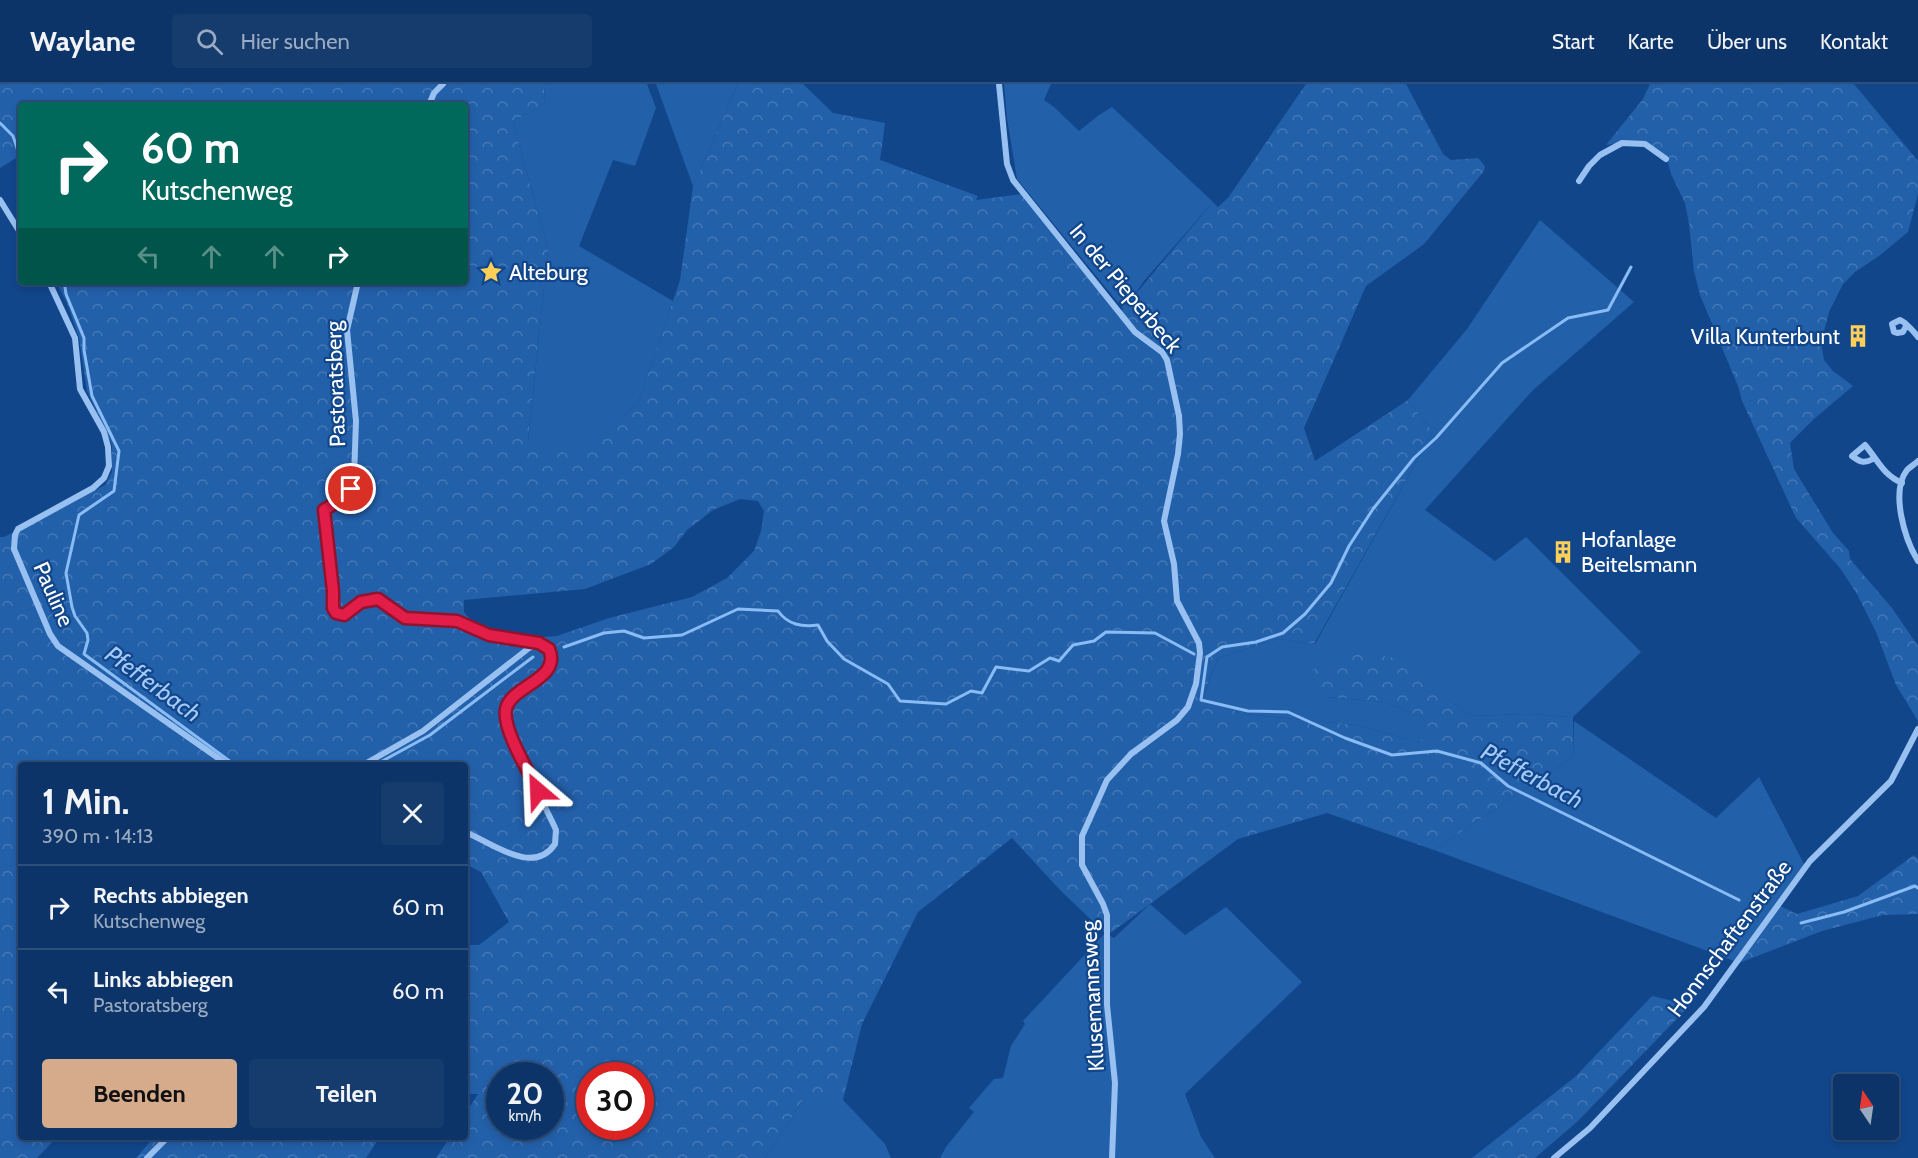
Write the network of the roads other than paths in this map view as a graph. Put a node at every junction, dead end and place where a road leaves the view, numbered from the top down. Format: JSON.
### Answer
{"nodes":[{"id":1,"x":443,"y":84,"type":"edge"},
{"id":2,"x":999,"y":84,"type":"edge"},
{"id":3,"x":430,"y":102,"type":"edge"},
{"id":4,"x":1666,"y":159,"type":"dead end"},
{"id":5,"x":1579,"y":181,"type":"dead end"},
{"id":6,"x":0,"y":200,"type":"edge"},
{"id":7,"x":18,"y":229,"type":"edge"},
{"id":8,"x":51,"y":285,"type":"edge"},
{"id":9,"x":357,"y":285,"type":"edge"},
{"id":10,"x":1905,"y":323,"type":"dead end"},
{"id":11,"x":1918,"y":336,"type":"edge"},
{"id":12,"x":1873,"y":459,"type":"dead end"},
{"id":13,"x":1918,"y":461,"type":"edge"},
{"id":14,"x":1902,"y":483,"type":"junction"},
{"id":15,"x":1165,"y":529,"type":"joint"},
{"id":16,"x":1918,"y":561,"type":"edge"},
{"id":17,"x":539,"y":643,"type":"junction"},
{"id":18,"x":1918,"y":729,"type":"edge"},
{"id":19,"x":224,"y":762,"type":"edge"},
{"id":20,"x":368,"y":762,"type":"edge"},
{"id":21,"x":468,"y":833,"type":"edge"},
{"id":22,"x":165,"y":1140,"type":"edge"},
{"id":23,"x":147,"y":1158,"type":"edge"},
{"id":24,"x":1112,"y":1158,"type":"edge"},
{"id":25,"x":1554,"y":1158,"type":"edge"}],
"edges":[{"from":1,"to":3,"type":"street"},
{"from":2,"to":15,"type":"street","name":"In der Pieperbeck"},
{"from":4,"to":5,"type":"street"},
{"from":6,"to":7,"type":"street"},
{"from":8,"to":19,"type":"street","name":"Pauline"},
{"from":9,"to":17,"type":"street","name":"Pastoratsberg"},
{"from":10,"to":11,"type":"street"},
{"from":12,"to":14,"type":"street"},
{"from":13,"to":14,"type":"street"},
{"from":14,"to":16,"type":"street"},
{"from":15,"to":24,"type":"street","name":"Klusemannsweg"},
{"from":17,"to":20,"type":"street"},
{"from":17,"to":21,"type":"street"},
{"from":18,"to":25,"type":"street","name":"Honnschaftenstraße"},
{"from":22,"to":23,"type":"street"}]}
